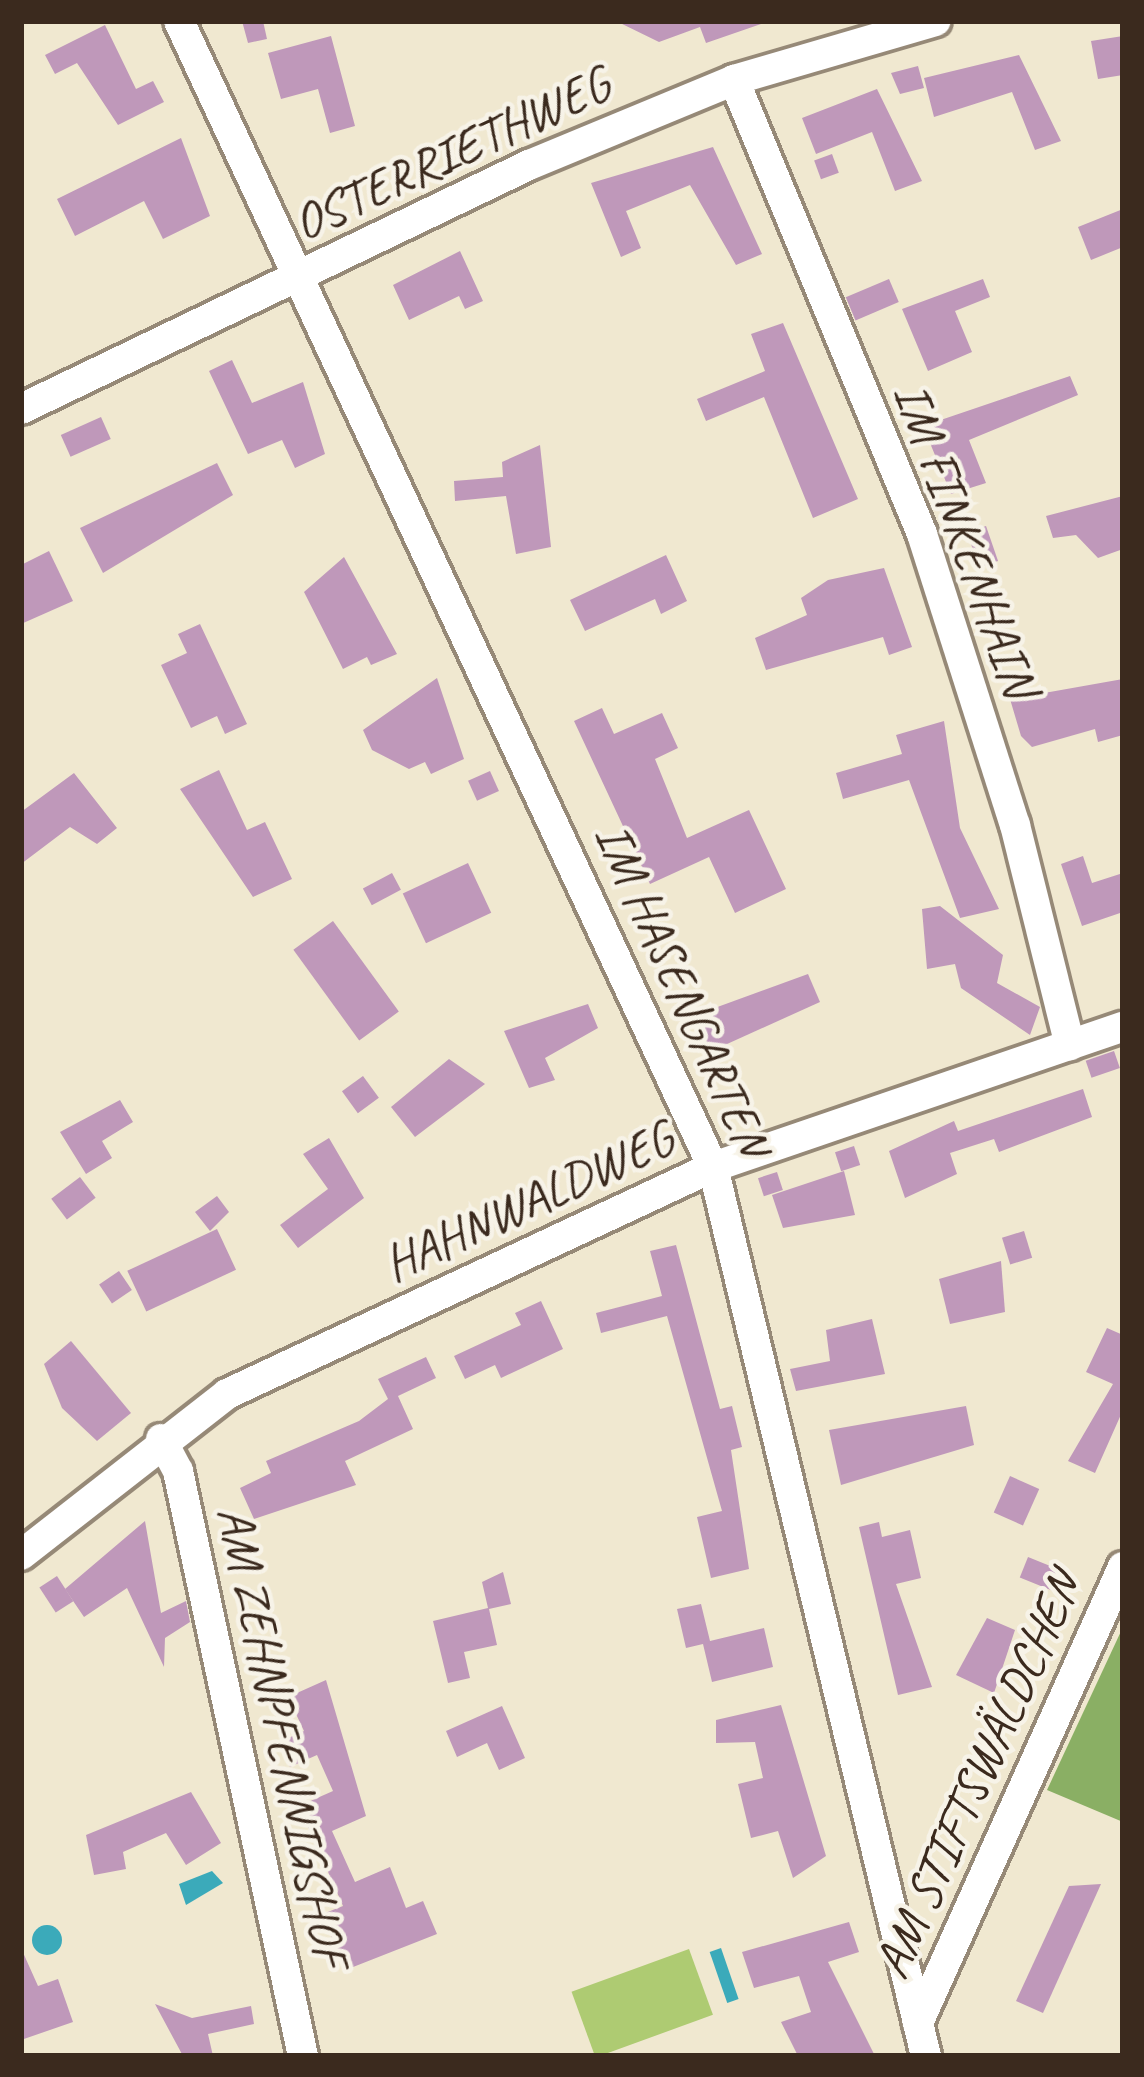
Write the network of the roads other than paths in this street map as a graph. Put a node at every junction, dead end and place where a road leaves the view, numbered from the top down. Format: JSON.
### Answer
{"nodes":[{"id":1,"x":179,"y":21,"type":"edge"},
{"id":2,"x":936,"y":21,"type":"edge"},
{"id":3,"x":734,"y":80,"type":"junction"},
{"id":4,"x":302,"y":274,"type":"junction"},
{"id":5,"x":21,"y":409,"type":"edge"},
{"id":6,"x":1123,"y":1027,"type":"edge"},
{"id":7,"x":1070,"y":1045,"type":"junction"},
{"id":8,"x":713,"y":1167,"type":"junction"},
{"id":9,"x":161,"y":1439,"type":"junction"},
{"id":10,"x":21,"y":1555,"type":"edge"},
{"id":11,"x":1123,"y":1567,"type":"edge"},
{"id":12,"x":918,"y":2023,"type":"junction"},
{"id":13,"x":303,"y":2056,"type":"edge"},
{"id":14,"x":926,"y":2056,"type":"edge"}],
"edges":[{"from":1,"to":4,"type":"street","name":"IM HASENGARTEN"},
{"from":2,"to":3,"type":"street","name":"OSTERRIETHWEG"},
{"from":3,"to":4,"type":"street","name":"OSTERRIETHWEG"},
{"from":3,"to":7,"type":"street","name":"IM FINKENHAIN"},
{"from":4,"to":5,"type":"street","name":"OSTERRIETHWEG"},
{"from":4,"to":8,"type":"street","name":"IM HASENGARTEN"},
{"from":6,"to":7,"type":"street","name":"HAHNWALDWEG"},
{"from":7,"to":8,"type":"street","name":"HAHNWALDWEG"},
{"from":8,"to":9,"type":"street","name":"HAHNWALDWEG"},
{"from":8,"to":12,"type":"street","name":"IM HASENGARTEN"},
{"from":9,"to":10,"type":"street","name":"HAHNWALDWEG"},
{"from":9,"to":13,"type":"street","name":"AM ZEHNPFENNIGSHOF"},
{"from":11,"to":12,"type":"street","name":"AM STIFTSWÄLDCHEN"},
{"from":12,"to":14,"type":"street","name":"IM HASENGARTEN"}]}
